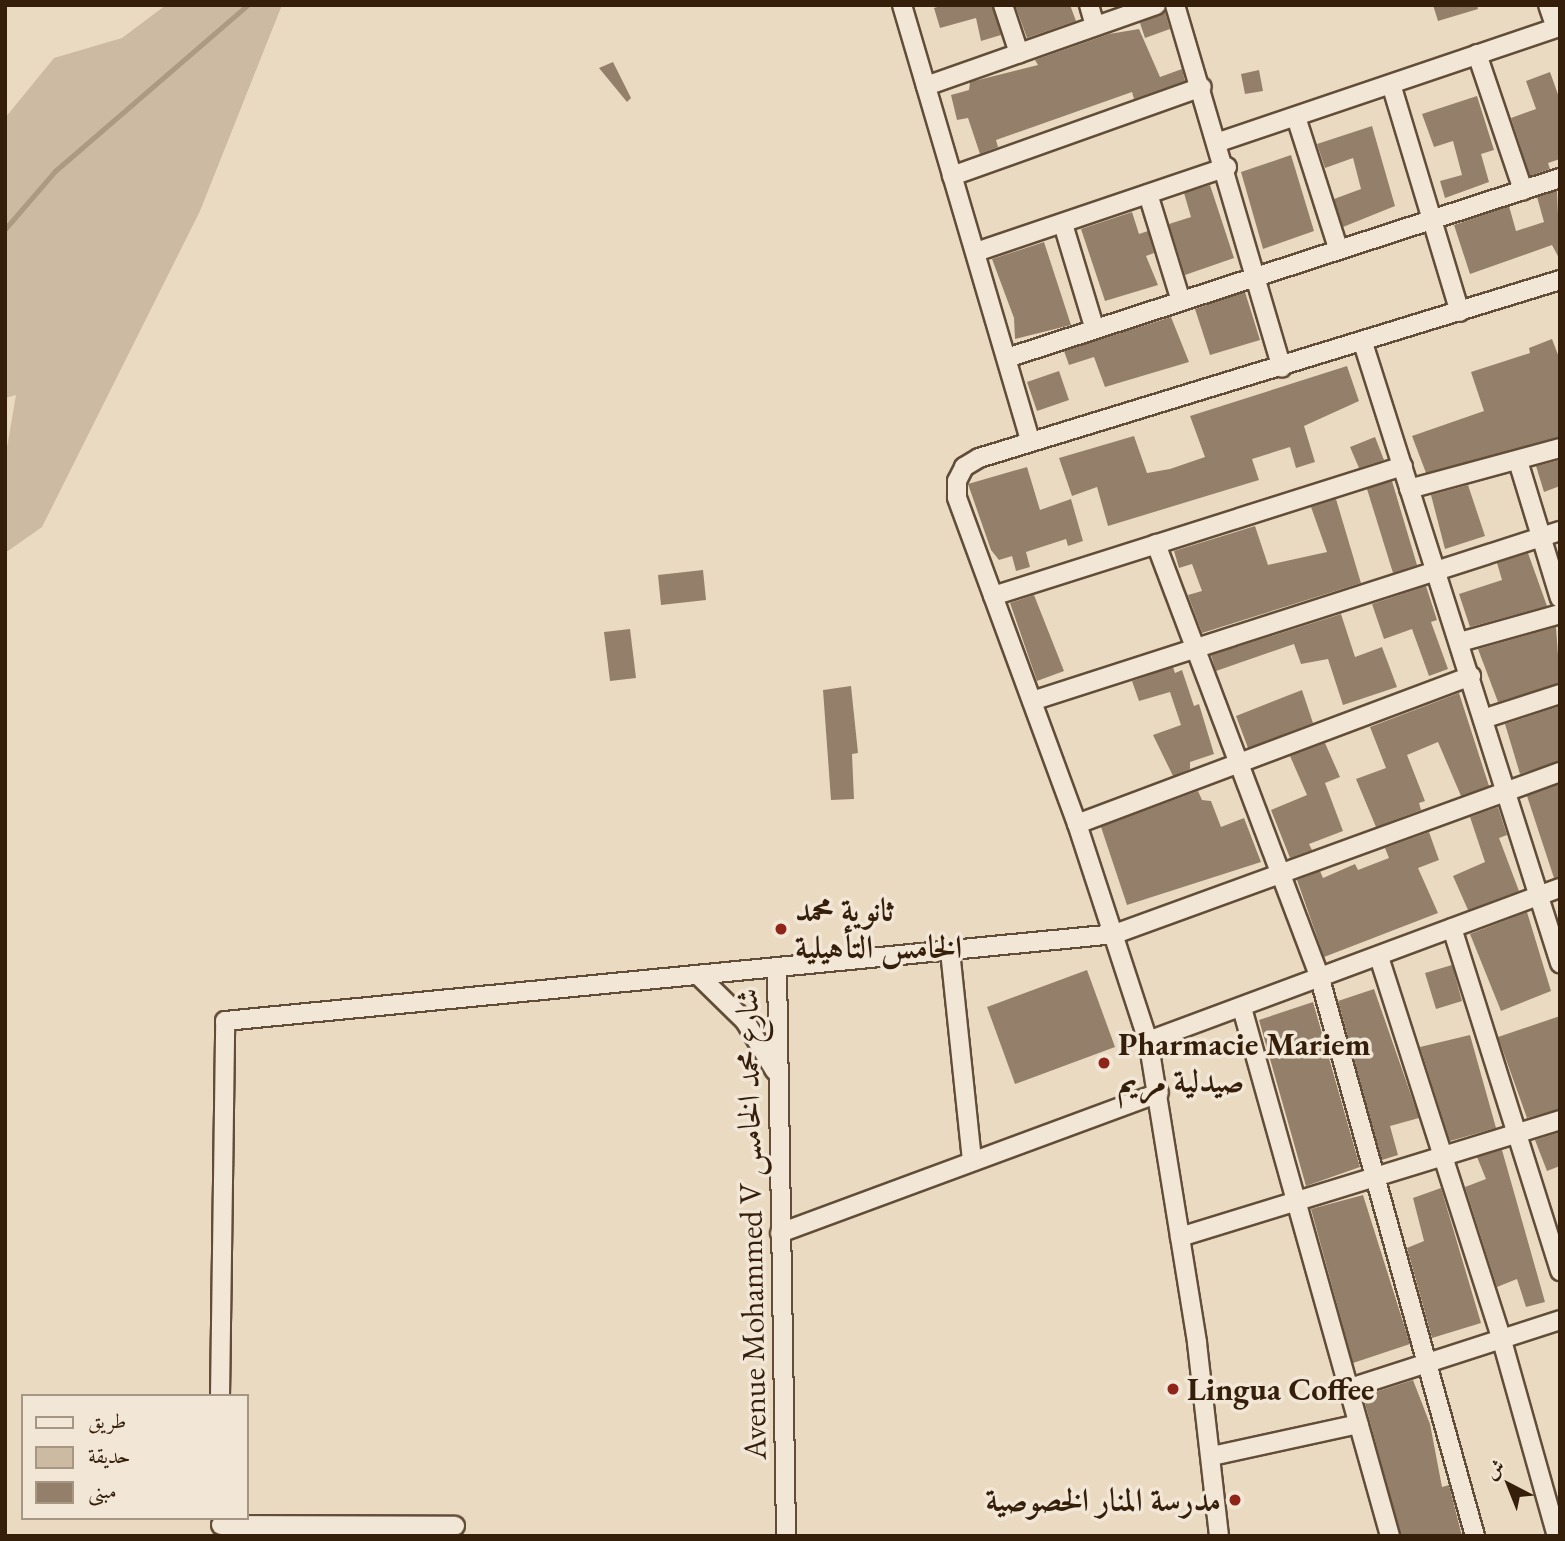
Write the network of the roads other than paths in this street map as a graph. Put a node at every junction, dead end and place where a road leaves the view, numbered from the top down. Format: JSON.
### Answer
{"nodes":[{"id":1,"x":902,"y":5,"type":"edge"},
{"id":2,"x":1003,"y":5,"type":"edge"},
{"id":3,"x":1088,"y":5,"type":"edge"},
{"id":4,"x":1156,"y":5,"type":"edge"},
{"id":5,"x":1175,"y":5,"type":"edge"},
{"id":6,"x":1548,"y":5,"type":"edge"},
{"id":7,"x":1095,"y":26,"type":"junction"},
{"id":8,"x":1558,"y":33,"type":"edge"},
{"id":9,"x":1019,"y":53,"type":"junction"},
{"id":10,"x":1477,"y":54,"type":"junction"},
{"id":11,"x":1391,"y":84,"type":"junction"},
{"id":12,"x":926,"y":86,"type":"junction"},
{"id":13,"x":1202,"y":87,"type":"junction"},
{"id":14,"x":1296,"y":117,"type":"junction"},
{"id":15,"x":1219,"y":142,"type":"junction"},
{"id":16,"x":1227,"y":167,"type":"junction"},
{"id":17,"x":952,"y":176,"type":"junction"},
{"id":18,"x":1560,"y":178,"type":"edge"},
{"id":19,"x":1523,"y":190,"type":"junction"},
{"id":20,"x":1148,"y":194,"type":"junction"},
{"id":21,"x":1432,"y":218,"type":"junction"},
{"id":22,"x":1063,"y":224,"type":"junction"},
{"id":23,"x":1338,"y":248,"type":"junction"},
{"id":24,"x":976,"y":252,"type":"junction"},
{"id":25,"x":1257,"y":274,"type":"junction"},
{"id":26,"x":1560,"y":280,"type":"edge"},
{"id":27,"x":1180,"y":298,"type":"junction"},
{"id":28,"x":1460,"y":312,"type":"junction"},
{"id":29,"x":1094,"y":327,"type":"junction"},
{"id":30,"x":1363,"y":343,"type":"junction"},
{"id":31,"x":1007,"y":358,"type":"junction"},
{"id":32,"x":1282,"y":368,"type":"junction"},
{"id":33,"x":1030,"y":441,"type":"junction"},
{"id":34,"x":1560,"y":448,"type":"edge"},
{"id":35,"x":1518,"y":461,"type":"junction"},
{"id":36,"x":1403,"y":466,"type":"junction"},
{"id":37,"x":1409,"y":489,"type":"junction"},
{"id":38,"x":1560,"y":531,"type":"edge"},
{"id":39,"x":1540,"y":537,"type":"junction"},
{"id":40,"x":1156,"y":544,"type":"junction"},
{"id":41,"x":1435,"y":570,"type":"junction"},
{"id":42,"x":993,"y":596,"type":"junction"},
{"id":43,"x":1560,"y":598,"type":"edge"},
{"id":44,"x":1560,"y":614,"type":"edge"},
{"id":45,"x":1460,"y":642,"type":"junction"},
{"id":46,"x":1194,"y":647,"type":"junction"},
{"id":47,"x":1471,"y":676,"type":"junction"},
{"id":48,"x":1560,"y":694,"type":"edge"},
{"id":49,"x":1032,"y":701,"type":"junction"},
{"id":50,"x":1483,"y":719,"type":"junction"},
{"id":51,"x":1237,"y":766,"type":"junction"},
{"id":52,"x":1560,"y":772,"type":"edge"},
{"id":53,"x":1506,"y":789,"type":"junction"},
{"id":54,"x":1077,"y":824,"type":"junction"},
{"id":55,"x":1277,"y":872,"type":"junction"},
{"id":56,"x":1560,"y":888,"type":"edge"},
{"id":57,"x":1538,"y":894,"type":"junction"},
{"id":58,"x":1452,"y":928,"type":"junction"},
{"id":59,"x":1115,"y":934,"type":"junction"},
{"id":60,"x":950,"y":951,"type":"junction"},
{"id":61,"x":1379,"y":957,"type":"junction"},
{"id":62,"x":1560,"y":963,"type":"edge"},
{"id":63,"x":777,"y":968,"type":"junction"},
{"id":64,"x":699,"y":976,"type":"junction"},
{"id":65,"x":1320,"y":979,"type":"junction"},
{"id":66,"x":1242,"y":1008,"type":"junction"},
{"id":67,"x":1148,"y":1041,"type":"junction"},
{"id":68,"x":777,"y":1076,"type":"junction"},
{"id":69,"x":1159,"y":1093,"type":"junction"},
{"id":70,"x":1560,"y":1120,"type":"edge"},
{"id":71,"x":1518,"y":1134,"type":"junction"},
{"id":72,"x":1441,"y":1158,"type":"junction"},
{"id":73,"x":972,"y":1159,"type":"junction"},
{"id":74,"x":1373,"y":1176,"type":"junction"},
{"id":75,"x":1300,"y":1200,"type":"junction"},
{"id":76,"x":780,"y":1233,"type":"junction"},
{"id":77,"x":1180,"y":1237,"type":"junction"},
{"id":78,"x":1560,"y":1271,"type":"edge"},
{"id":79,"x":1560,"y":1320,"type":"edge"},
{"id":80,"x":1501,"y":1338,"type":"junction"},
{"id":81,"x":1426,"y":1363,"type":"junction"},
{"id":82,"x":1350,"y":1388,"type":"junction"},
{"id":83,"x":220,"y":1394,"type":"edge"},
{"id":84,"x":1359,"y":1424,"type":"junction"},
{"id":85,"x":1212,"y":1456,"type":"junction"},
{"id":86,"x":221,"y":1526,"type":"edge"},
{"id":87,"x":455,"y":1527,"type":"dead end"},
{"id":88,"x":1384,"y":1534,"type":"edge"},
{"id":89,"x":786,"y":1536,"type":"edge"},
{"id":90,"x":1219,"y":1536,"type":"edge"},
{"id":91,"x":1475,"y":1536,"type":"edge"},
{"id":92,"x":1557,"y":1536,"type":"edge"}],
"edges":[{"from":1,"to":12,"type":"street"},
{"from":2,"to":9,"type":"street"},
{"from":3,"to":7,"type":"street"},
{"from":4,"to":7,"type":"street"},
{"from":5,"to":13,"type":"street"},
{"from":6,"to":8,"type":"street"},
{"from":7,"to":9,"type":"street"},
{"from":8,"to":10,"type":"street"},
{"from":9,"to":12,"type":"street"},
{"from":10,"to":11,"type":"street"},
{"from":10,"to":19,"type":"street"},
{"from":11,"to":14,"type":"street"},
{"from":11,"to":21,"type":"street"},
{"from":12,"to":17,"type":"street"},
{"from":13,"to":15,"type":"street"},
{"from":13,"to":17,"type":"street"},
{"from":14,"to":15,"type":"street"},
{"from":14,"to":23,"type":"street"},
{"from":15,"to":16,"type":"street"},
{"from":16,"to":20,"type":"street"},
{"from":16,"to":25,"type":"street"},
{"from":17,"to":24,"type":"street"},
{"from":18,"to":19,"type":"street"},
{"from":19,"to":21,"type":"street"},
{"from":20,"to":22,"type":"street"},
{"from":20,"to":27,"type":"street"},
{"from":21,"to":23,"type":"street"},
{"from":21,"to":28,"type":"street"},
{"from":22,"to":24,"type":"street"},
{"from":22,"to":29,"type":"street"},
{"from":23,"to":25,"type":"street"},
{"from":24,"to":31,"type":"street"},
{"from":25,"to":27,"type":"street"},
{"from":25,"to":32,"type":"street"},
{"from":26,"to":28,"type":"street"},
{"from":27,"to":29,"type":"street"},
{"from":28,"to":30,"type":"street"},
{"from":29,"to":31,"type":"street"},
{"from":30,"to":32,"type":"street"},
{"from":30,"to":36,"type":"street"},
{"from":31,"to":33,"type":"street"},
{"from":32,"to":33,"type":"street"},
{"from":33,"to":42,"type":"street"},
{"from":34,"to":35,"type":"street"},
{"from":35,"to":37,"type":"street"},
{"from":35,"to":39,"type":"street"},
{"from":36,"to":37,"type":"street"},
{"from":36,"to":40,"type":"street"},
{"from":37,"to":41,"type":"street"},
{"from":38,"to":39,"type":"street"},
{"from":39,"to":41,"type":"street"},
{"from":39,"to":43,"type":"street"},
{"from":40,"to":42,"type":"street"},
{"from":40,"to":46,"type":"street"},
{"from":41,"to":45,"type":"street"},
{"from":41,"to":46,"type":"street"},
{"from":42,"to":49,"type":"street"},
{"from":44,"to":45,"type":"street"},
{"from":45,"to":47,"type":"street"},
{"from":46,"to":49,"type":"street"},
{"from":46,"to":51,"type":"street"},
{"from":47,"to":50,"type":"street"},
{"from":47,"to":51,"type":"street"},
{"from":48,"to":50,"type":"street"},
{"from":49,"to":54,"type":"street"},
{"from":50,"to":53,"type":"street"},
{"from":51,"to":54,"type":"street"},
{"from":51,"to":55,"type":"street"},
{"from":52,"to":53,"type":"street","name":"Avenue Mohammed V شارع محمد الخامس"},
{"from":53,"to":55,"type":"street","name":"Avenue Mohammed V شارع محمد الخامس"},
{"from":53,"to":57,"type":"street"},
{"from":54,"to":59,"type":"street"},
{"from":55,"to":59,"type":"street","name":"Avenue Mohammed V شارع محمد الخامس"},
{"from":55,"to":65,"type":"street"},
{"from":56,"to":57,"type":"street"},
{"from":57,"to":58,"type":"street"},
{"from":57,"to":62,"type":"street"},
{"from":58,"to":61,"type":"street"},
{"from":58,"to":71,"type":"street"},
{"from":59,"to":60,"type":"street","name":"Avenue Mohammed V شارع محمد الخامس"},
{"from":59,"to":67,"type":"street"},
{"from":60,"to":63,"type":"street","name":"Avenue Mohammed V شارع محمد الخامس"},
{"from":60,"to":73,"type":"street"},
{"from":61,"to":65,"type":"street"},
{"from":61,"to":72,"type":"street"},
{"from":63,"to":64,"type":"street"},
{"from":63,"to":68,"type":"street","name":"Avenue Mohammed V شارع محمد الخامس"},
{"from":64,"to":68,"type":"street"},
{"from":64,"to":83,"type":"street"},
{"from":65,"to":66,"type":"street"},
{"from":65,"to":74,"type":"street"},
{"from":66,"to":67,"type":"street"},
{"from":66,"to":75,"type":"street"},
{"from":67,"to":69,"type":"street"},
{"from":68,"to":76,"type":"street","name":"Avenue Mohammed V شارع محمد الخامس"},
{"from":69,"to":73,"type":"street"},
{"from":69,"to":77,"type":"street"},
{"from":70,"to":71,"type":"street"},
{"from":71,"to":72,"type":"street"},
{"from":71,"to":78,"type":"street"},
{"from":72,"to":74,"type":"street"},
{"from":72,"to":80,"type":"street"},
{"from":73,"to":76,"type":"street"},
{"from":74,"to":75,"type":"street"},
{"from":74,"to":81,"type":"street"},
{"from":75,"to":77,"type":"street"},
{"from":75,"to":82,"type":"street"},
{"from":76,"to":89,"type":"street","name":"Avenue Mohammed V شارع محمد الخامس"},
{"from":77,"to":85,"type":"street"},
{"from":79,"to":80,"type":"street"},
{"from":80,"to":81,"type":"street"},
{"from":80,"to":92,"type":"street"},
{"from":81,"to":82,"type":"street"},
{"from":81,"to":91,"type":"street"},
{"from":82,"to":84,"type":"street"},
{"from":84,"to":85,"type":"street"},
{"from":84,"to":88,"type":"street"},
{"from":85,"to":90,"type":"street"},
{"from":86,"to":87,"type":"street"}]}
